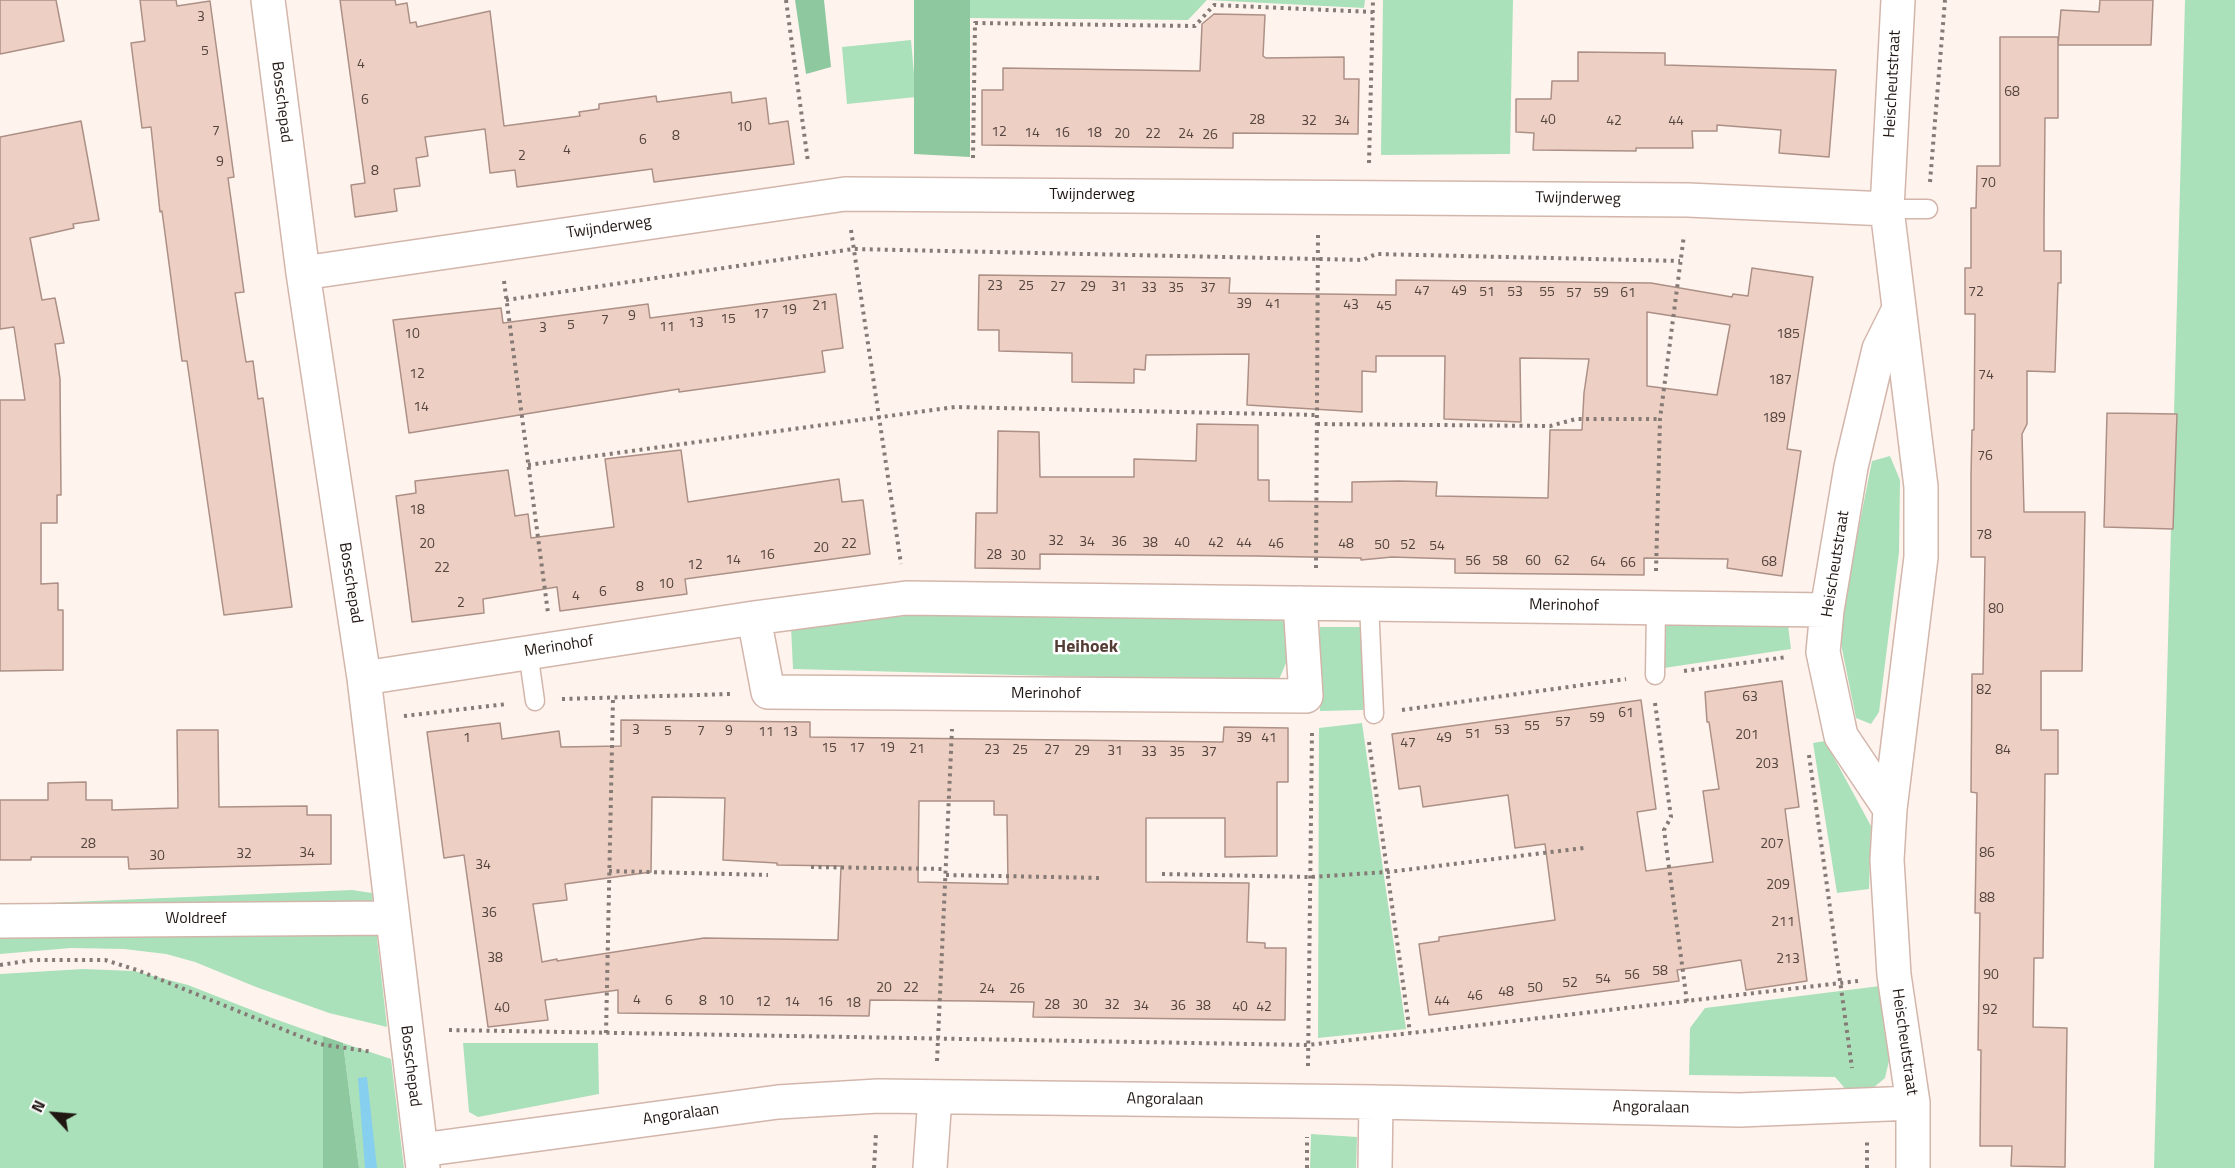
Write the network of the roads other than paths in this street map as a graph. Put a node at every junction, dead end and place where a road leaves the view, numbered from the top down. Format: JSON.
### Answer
{"nodes":[{"id":1,"x":268,"y":0,"type":"edge"},
{"id":2,"x":1898,"y":0,"type":"edge"},
{"id":3,"x":1887,"y":208,"type":"junction"},
{"id":4,"x":1928,"y":209,"type":"dead end"},
{"id":5,"x":303,"y":273,"type":"junction"},
{"id":6,"x":1898,"y":311,"type":"junction"},
{"id":7,"x":1308,"y":603,"type":"junction"},
{"id":8,"x":1369,"y":604,"type":"junction"},
{"id":9,"x":1656,"y":608,"type":"junction"},
{"id":10,"x":1827,"y":610,"type":"junction"},
{"id":11,"x":754,"y":618,"type":"junction"},
{"id":12,"x":540,"y":650,"type":"junction"},
{"id":13,"x":1653,"y":676,"type":"road end"},
{"id":14,"x":364,"y":678,"type":"junction"},
{"id":15,"x":535,"y":701,"type":"road end"},
{"id":16,"x":1374,"y":714,"type":"road end"},
{"id":17,"x":1890,"y":808,"type":"junction"},
{"id":18,"x":392,"y":918,"type":"junction"},
{"id":19,"x":0,"y":921,"type":"edge"},
{"id":20,"x":935,"y":1097,"type":"junction"},
{"id":21,"x":1376,"y":1102,"type":"junction"},
{"id":22,"x":1913,"y":1103,"type":"junction"},
{"id":23,"x":422,"y":1159,"type":"edge"},
{"id":24,"x":930,"y":1168,"type":"edge"},
{"id":25,"x":1375,"y":1168,"type":"edge"},
{"id":26,"x":1913,"y":1168,"type":"edge"}],
"edges":[{"from":1,"to":5,"type":"street","name":"Bosschepad"},
{"from":2,"to":3,"type":"street","name":"Heischeutstraat"},
{"from":3,"to":4,"type":"lane"},
{"from":3,"to":5,"type":"street","name":"Twijnderweg"},
{"from":3,"to":6,"type":"street","name":"Heischeutstraat"},
{"from":5,"to":14,"type":"street","name":"Bosschepad"},
{"from":6,"to":10,"type":"street","name":"Heischeutstraat"},
{"from":6,"to":17,"type":"street","name":"Heischeutstraat"},
{"from":7,"to":8,"type":"street","name":"Merinohof"},
{"from":7,"to":11,"type":"street","name":"Merinohof"},
{"from":7,"to":11,"type":"street","name":"Merinohof"},
{"from":8,"to":9,"type":"street","name":"Merinohof"},
{"from":8,"to":16,"type":"lane"},
{"from":9,"to":10,"type":"street","name":"Merinohof"},
{"from":9,"to":13,"type":"lane"},
{"from":10,"to":17,"type":"street","name":"Heischeutstraat"},
{"from":11,"to":12,"type":"street","name":"Merinohof"},
{"from":12,"to":14,"type":"street","name":"Merinohof"},
{"from":12,"to":15,"type":"lane"},
{"from":14,"to":18,"type":"street","name":"Bosschepad"},
{"from":17,"to":22,"type":"street","name":"Heischeutstraat"},
{"from":18,"to":19,"type":"street","name":"Woldreef"},
{"from":18,"to":23,"type":"street","name":"Bosschepad"},
{"from":20,"to":21,"type":"street","name":"Angoralaan"},
{"from":20,"to":23,"type":"street","name":"Angoralaan"},
{"from":20,"to":24,"type":"street"},
{"from":21,"to":22,"type":"street","name":"Angoralaan"},
{"from":21,"to":25,"type":"street"},
{"from":22,"to":26,"type":"street","name":"Heischeutstraat"}]}
